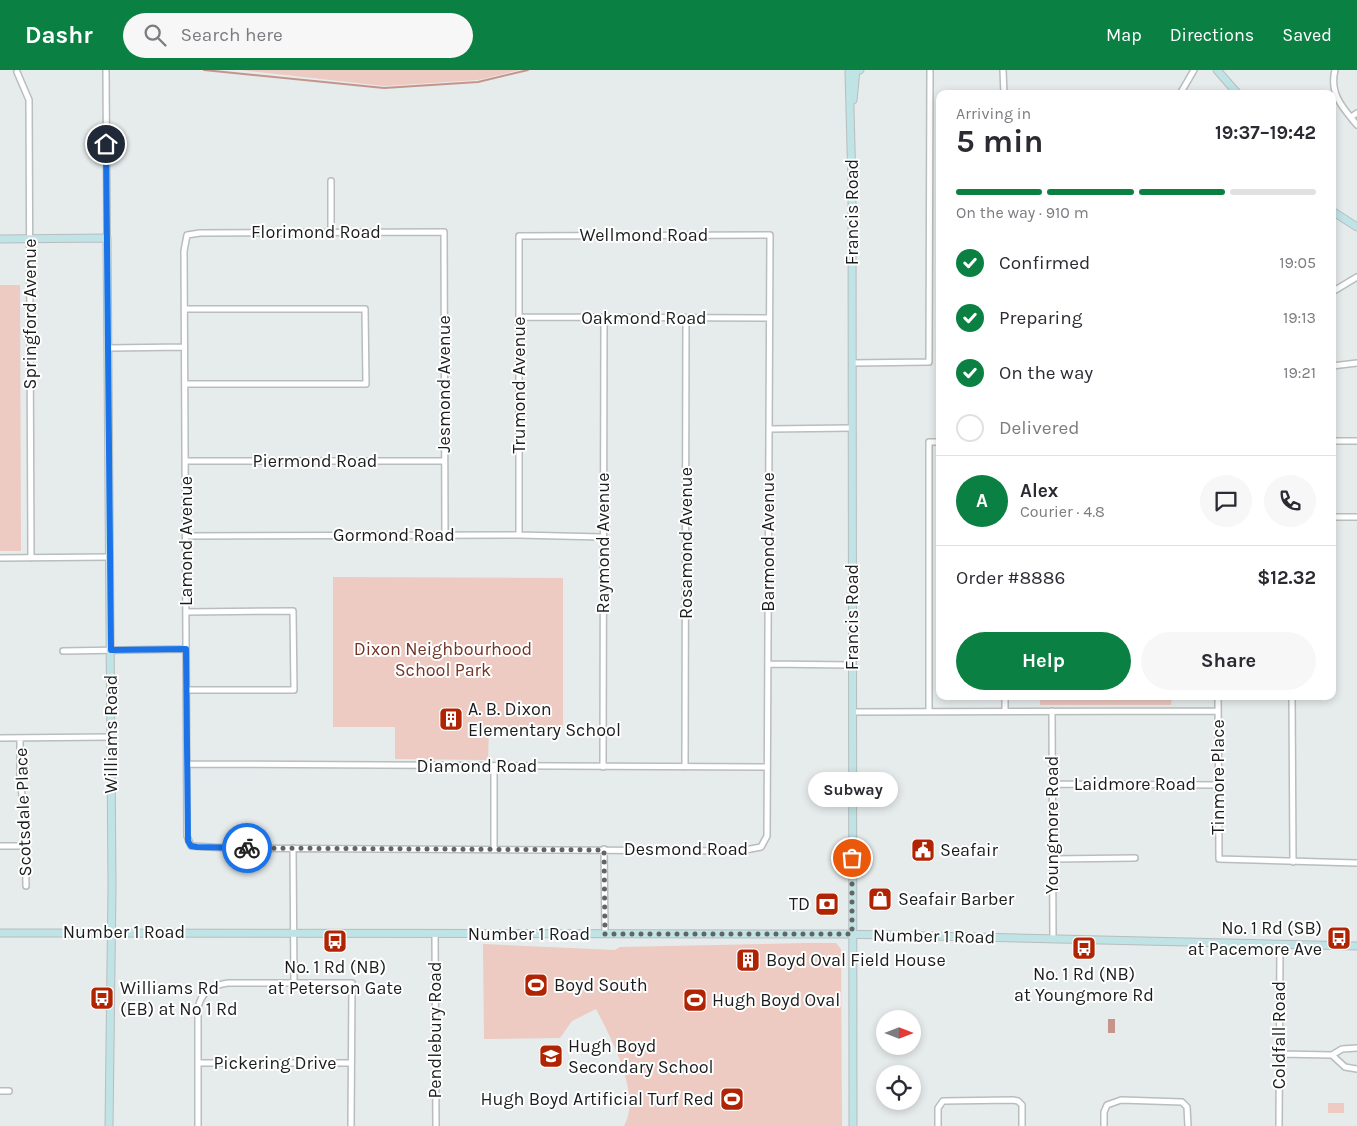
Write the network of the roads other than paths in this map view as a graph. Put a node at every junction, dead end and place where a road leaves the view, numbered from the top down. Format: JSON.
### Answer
{"nodes":[{"id":1,"x":860,"y":70,"type":"edge"},
{"id":2,"x":930,"y":70,"type":"edge"},
{"id":3,"x":1003,"y":70,"type":"edge"},
{"id":4,"x":1194,"y":70,"type":"edge"},
{"id":5,"x":1217,"y":70,"type":"edge"},
{"id":6,"x":1335,"y":70,"type":"edge"},
{"id":7,"x":106,"y":71,"type":"edge"},
{"id":8,"x":853,"y":71,"type":"edge"},
{"id":9,"x":17,"y":72,"type":"dead end"},
{"id":10,"x":1004,"y":90,"type":"edge"},
{"id":11,"x":1182,"y":90,"type":"edge"},
{"id":12,"x":1234,"y":90,"type":"edge"},
{"id":13,"x":1335,"y":90,"type":"edge"},
{"id":14,"x":1336,"y":95,"type":"edge"},
{"id":15,"x":1357,"y":113,"type":"edge"},
{"id":16,"x":1351,"y":117,"type":"junction"},
{"id":17,"x":1357,"y":125,"type":"edge"},
{"id":18,"x":331,"y":181,"type":"dead end"},
{"id":19,"x":1336,"y":213,"type":"edge"},
{"id":20,"x":1357,"y":227,"type":"edge"},
{"id":21,"x":331,"y":232,"type":"junction"},
{"id":22,"x":444,"y":232,"type":"joint"},
{"id":23,"x":770,"y":234,"type":"joint"},
{"id":24,"x":187,"y":235,"type":"joint"},
{"id":25,"x":519,"y":236,"type":"joint"},
{"id":26,"x":30,"y":238,"type":"junction"},
{"id":27,"x":107,"y":238,"type":"junction"},
{"id":28,"x":0,"y":239,"type":"edge"},
{"id":29,"x":1357,"y":277,"type":"edge"},
{"id":30,"x":1336,"y":290,"type":"edge"},
{"id":31,"x":185,"y":309,"type":"junction"},
{"id":32,"x":519,"y":317,"type":"junction"},
{"id":33,"x":686,"y":318,"type":"junction"},
{"id":34,"x":769,"y":318,"type":"junction"},
{"id":35,"x":604,"y":319,"type":"junction"},
{"id":36,"x":184,"y":347,"type":"junction"},
{"id":37,"x":109,"y":348,"type":"junction"},
{"id":38,"x":1357,"y":363,"type":"edge"},
{"id":39,"x":853,"y":364,"type":"junction"},
{"id":40,"x":1336,"y":366,"type":"edge"},
{"id":41,"x":185,"y":384,"type":"junction"},
{"id":42,"x":852,"y":428,"type":"junction"},
{"id":43,"x":768,"y":429,"type":"junction"},
{"id":44,"x":1336,"y":441,"type":"edge"},
{"id":45,"x":1357,"y":441,"type":"edge"},
{"id":46,"x":936,"y":442,"type":"edge"},
{"id":47,"x":186,"y":461,"type":"junction"},
{"id":48,"x":444,"y":461,"type":"junction"},
{"id":49,"x":1336,"y":517,"type":"edge"},
{"id":50,"x":1357,"y":517,"type":"edge"},
{"id":51,"x":519,"y":535,"type":"junction"},
{"id":52,"x":186,"y":536,"type":"junction"},
{"id":53,"x":445,"y":536,"type":"junction"},
{"id":54,"x":602,"y":537,"type":"junction"},
{"id":55,"x":110,"y":557,"type":"junction"},
{"id":56,"x":0,"y":558,"type":"edge"},
{"id":57,"x":31,"y":558,"type":"junction"},
{"id":58,"x":186,"y":612,"type":"junction"},
{"id":59,"x":186,"y":649,"type":"junction"},
{"id":60,"x":111,"y":650,"type":"junction"},
{"id":61,"x":63,"y":651,"type":"dead end"},
{"id":62,"x":768,"y":664,"type":"junction"},
{"id":63,"x":851,"y":665,"type":"junction"},
{"id":64,"x":186,"y":690,"type":"junction"},
{"id":65,"x":1005,"y":700,"type":"edge"},
{"id":66,"x":1218,"y":700,"type":"edge"},
{"id":67,"x":1292,"y":700,"type":"edge"},
{"id":68,"x":928,"y":710,"type":"junction"},
{"id":69,"x":1005,"y":710,"type":"junction"},
{"id":70,"x":1052,"y":711,"type":"junction"},
{"id":71,"x":1218,"y":711,"type":"junction"},
{"id":72,"x":852,"y":712,"type":"junction"},
{"id":73,"x":111,"y":737,"type":"junction"},
{"id":74,"x":0,"y":738,"type":"edge"},
{"id":75,"x":20,"y":738,"type":"junction"},
{"id":76,"x":187,"y":764,"type":"junction"},
{"id":77,"x":494,"y":766,"type":"junction"},
{"id":78,"x":603,"y":767,"type":"junction"},
{"id":79,"x":685,"y":767,"type":"junction"},
{"id":80,"x":767,"y":767,"type":"junction"},
{"id":81,"x":1053,"y":784,"type":"junction"},
{"id":82,"x":1218,"y":785,"type":"junction"},
{"id":83,"x":0,"y":846,"type":"edge"},
{"id":84,"x":25,"y":846,"type":"junction"},
{"id":85,"x":191,"y":846,"type":"joint"},
{"id":86,"x":293,"y":848,"type":"junction"},
{"id":87,"x":494,"y":848,"type":"junction"},
{"id":88,"x":762,"y":848,"type":"joint"},
{"id":89,"x":604,"y":850,"type":"junction"},
{"id":90,"x":1053,"y":858,"type":"junction"},
{"id":91,"x":1135,"y":858,"type":"dead end"},
{"id":92,"x":1293,"y":862,"type":"junction"},
{"id":93,"x":1357,"y":863,"type":"edge"},
{"id":94,"x":26,"y":886,"type":"dead end"},
{"id":95,"x":111,"y":932,"type":"junction"},
{"id":96,"x":0,"y":933,"type":"edge"},
{"id":97,"x":293,"y":933,"type":"junction"},
{"id":98,"x":435,"y":933,"type":"junction"},
{"id":99,"x":605,"y":934,"type":"junction"},
{"id":100,"x":852,"y":934,"type":"junction"},
{"id":101,"x":1052,"y":939,"type":"junction"},
{"id":102,"x":1280,"y":945,"type":"junction"},
{"id":103,"x":1357,"y":946,"type":"edge"},
{"id":104,"x":294,"y":983,"type":"junction"},
{"id":105,"x":1357,"y":1048,"type":"edge"},
{"id":106,"x":1279,"y":1054,"type":"junction"},
{"id":107,"x":1332,"y":1055,"type":"junction"},
{"id":108,"x":351,"y":1063,"type":"junction"},
{"id":109,"x":198,"y":1064,"type":"junction"},
{"id":110,"x":1357,"y":1069,"type":"edge"},
{"id":111,"x":0,"y":1090,"type":"edge"},
{"id":112,"x":9,"y":1090,"type":"dead end"},
{"id":113,"x":110,"y":1126,"type":"edge"},
{"id":114,"x":198,"y":1126,"type":"edge"},
{"id":115,"x":350,"y":1126,"type":"edge"},
{"id":116,"x":436,"y":1126,"type":"edge"},
{"id":117,"x":853,"y":1126,"type":"edge"},
{"id":118,"x":938,"y":1126,"type":"edge"},
{"id":119,"x":1022,"y":1126,"type":"edge"},
{"id":120,"x":1104,"y":1126,"type":"edge"},
{"id":121,"x":1188,"y":1126,"type":"edge"},
{"id":122,"x":1279,"y":1126,"type":"edge"}],
"edges":[{"from":1,"to":8,"type":"street"},
{"from":2,"to":39,"type":"street"},
{"from":3,"to":10,"type":"street"},
{"from":4,"to":11,"type":"street"},
{"from":5,"to":12,"type":"street"},
{"from":6,"to":13,"type":"street"},
{"from":7,"to":27,"type":"street","name":"Williams Road"},
{"from":8,"to":39,"type":"street","name":"Francis Road"},
{"from":9,"to":26,"type":"street","name":"Springford Avenue"},
{"from":14,"to":16,"type":"street"},
{"from":15,"to":16,"type":"street"},
{"from":16,"to":17,"type":"street"},
{"from":18,"to":21,"type":"street"},
{"from":19,"to":20,"type":"street"},
{"from":21,"to":22,"type":"street","name":"Florimond Road"},
{"from":21,"to":24,"type":"street","name":"Florimond Road"},
{"from":22,"to":48,"type":"street","name":"Jesmond Avenue"},
{"from":23,"to":25,"type":"street","name":"Wellmond Road"},
{"from":23,"to":34,"type":"street","name":"Barmond Avenue"},
{"from":24,"to":31,"type":"street","name":"Lamond Avenue"},
{"from":25,"to":32,"type":"street","name":"Trumond Avenue"},
{"from":26,"to":27,"type":"street"},
{"from":26,"to":28,"type":"street"},
{"from":26,"to":57,"type":"street","name":"Springford Avenue"},
{"from":27,"to":37,"type":"street","name":"Williams Road"},
{"from":29,"to":30,"type":"street"},
{"from":31,"to":36,"type":"street","name":"Lamond Avenue"},
{"from":31,"to":41,"type":"street"},
{"from":32,"to":35,"type":"street","name":"Oakmond Road"},
{"from":32,"to":51,"type":"street","name":"Trumond Avenue"},
{"from":33,"to":34,"type":"street","name":"Oakmond Road"},
{"from":33,"to":35,"type":"street","name":"Oakmond Road"},
{"from":33,"to":79,"type":"street","name":"Rosamond Avenue"},
{"from":34,"to":43,"type":"street","name":"Barmond Avenue"},
{"from":35,"to":54,"type":"street","name":"Raymond Avenue"},
{"from":36,"to":37,"type":"street"},
{"from":36,"to":41,"type":"street","name":"Lamond Avenue"},
{"from":37,"to":55,"type":"street","name":"Williams Road"},
{"from":38,"to":40,"type":"street"},
{"from":39,"to":42,"type":"street","name":"Francis Road"},
{"from":41,"to":47,"type":"street","name":"Lamond Avenue"},
{"from":42,"to":43,"type":"street"},
{"from":42,"to":63,"type":"street","name":"Francis Road"},
{"from":43,"to":62,"type":"street","name":"Barmond Avenue"},
{"from":44,"to":45,"type":"street"},
{"from":46,"to":68,"type":"street"},
{"from":47,"to":48,"type":"street","name":"Piermond Road"},
{"from":47,"to":52,"type":"street","name":"Lamond Avenue"},
{"from":48,"to":53,"type":"street","name":"Jesmond Avenue"},
{"from":49,"to":50,"type":"street"},
{"from":51,"to":53,"type":"street","name":"Gormond Road"},
{"from":51,"to":54,"type":"street","name":"Gormond Road"},
{"from":52,"to":53,"type":"street","name":"Gormond Road"},
{"from":52,"to":58,"type":"street","name":"Lamond Avenue"},
{"from":54,"to":78,"type":"street","name":"Raymond Avenue"},
{"from":55,"to":57,"type":"street"},
{"from":55,"to":60,"type":"street","name":"Williams Road"},
{"from":56,"to":57,"type":"street"},
{"from":58,"to":59,"type":"street","name":"Lamond Avenue"},
{"from":58,"to":64,"type":"street"},
{"from":59,"to":60,"type":"street"},
{"from":59,"to":64,"type":"street","name":"Lamond Avenue"},
{"from":60,"to":61,"type":"street"},
{"from":60,"to":73,"type":"street","name":"Williams Road"},
{"from":62,"to":63,"type":"street"},
{"from":62,"to":80,"type":"street","name":"Barmond Avenue"},
{"from":63,"to":72,"type":"street","name":"Francis Road"},
{"from":64,"to":76,"type":"street","name":"Lamond Avenue"},
{"from":65,"to":69,"type":"street"},
{"from":66,"to":71,"type":"street","name":"Tinmore Place"},
{"from":67,"to":92,"type":"street"},
{"from":68,"to":69,"type":"street"},
{"from":68,"to":72,"type":"street"},
{"from":69,"to":70,"type":"street"},
{"from":70,"to":71,"type":"street"},
{"from":70,"to":81,"type":"street","name":"Youngmore Road"},
{"from":71,"to":82,"type":"street","name":"Tinmore Place"},
{"from":72,"to":100,"type":"street","name":"Francis Road"},
{"from":73,"to":75,"type":"street"},
{"from":73,"to":95,"type":"street","name":"Williams Road"},
{"from":74,"to":75,"type":"street"},
{"from":75,"to":84,"type":"street","name":"Scotsdale Place"},
{"from":76,"to":77,"type":"street","name":"Diamond Road"},
{"from":76,"to":85,"type":"street","name":"Lamond Avenue"},
{"from":77,"to":78,"type":"street","name":"Diamond Road"},
{"from":77,"to":87,"type":"street"},
{"from":78,"to":79,"type":"street","name":"Diamond Road"},
{"from":79,"to":80,"type":"street","name":"Diamond Road"},
{"from":80,"to":88,"type":"street","name":"Barmond Avenue"},
{"from":81,"to":82,"type":"street","name":"Laidmore Road"},
{"from":81,"to":90,"type":"street","name":"Youngmore Road"},
{"from":82,"to":92,"type":"street","name":"Tinmore Place"},
{"from":83,"to":84,"type":"street"},
{"from":84,"to":94,"type":"street","name":"Scotsdale Place"},
{"from":85,"to":86,"type":"street","name":"Desmond Road"},
{"from":86,"to":87,"type":"street","name":"Desmond Road"},
{"from":86,"to":97,"type":"street"},
{"from":87,"to":89,"type":"street","name":"Desmond Road"},
{"from":88,"to":89,"type":"street","name":"Desmond Road"},
{"from":89,"to":99,"type":"street"},
{"from":90,"to":91,"type":"street"},
{"from":90,"to":101,"type":"street","name":"Youngmore Road"},
{"from":92,"to":93,"type":"street"},
{"from":95,"to":96,"type":"street","name":"Number 1 Road"},
{"from":95,"to":97,"type":"street","name":"Number 1 Road"},
{"from":95,"to":113,"type":"street","name":"Williams Road"},
{"from":97,"to":98,"type":"street","name":"Number 1 Road"},
{"from":97,"to":104,"type":"street"},
{"from":98,"to":99,"type":"street","name":"Number 1 Road"},
{"from":98,"to":116,"type":"street","name":"Pendlebury Road"},
{"from":99,"to":100,"type":"street","name":"Number 1 Road"},
{"from":100,"to":101,"type":"street","name":"Number 1 Road"},
{"from":100,"to":117,"type":"street","name":"Francis Road"},
{"from":101,"to":102,"type":"street","name":"Number 1 Road"},
{"from":102,"to":103,"type":"street","name":"Number 1 Road"},
{"from":102,"to":106,"type":"street","name":"Coldfall Road"},
{"from":104,"to":108,"type":"street"},
{"from":104,"to":109,"type":"street"},
{"from":105,"to":107,"type":"street"},
{"from":106,"to":107,"type":"street"},
{"from":106,"to":122,"type":"street","name":"Coldfall Road"},
{"from":107,"to":110,"type":"street"},
{"from":108,"to":109,"type":"street","name":"Pickering Drive"},
{"from":108,"to":115,"type":"street"},
{"from":109,"to":114,"type":"street"},
{"from":111,"to":112,"type":"street"},
{"from":118,"to":119,"type":"street"},
{"from":120,"to":121,"type":"street"}]}
